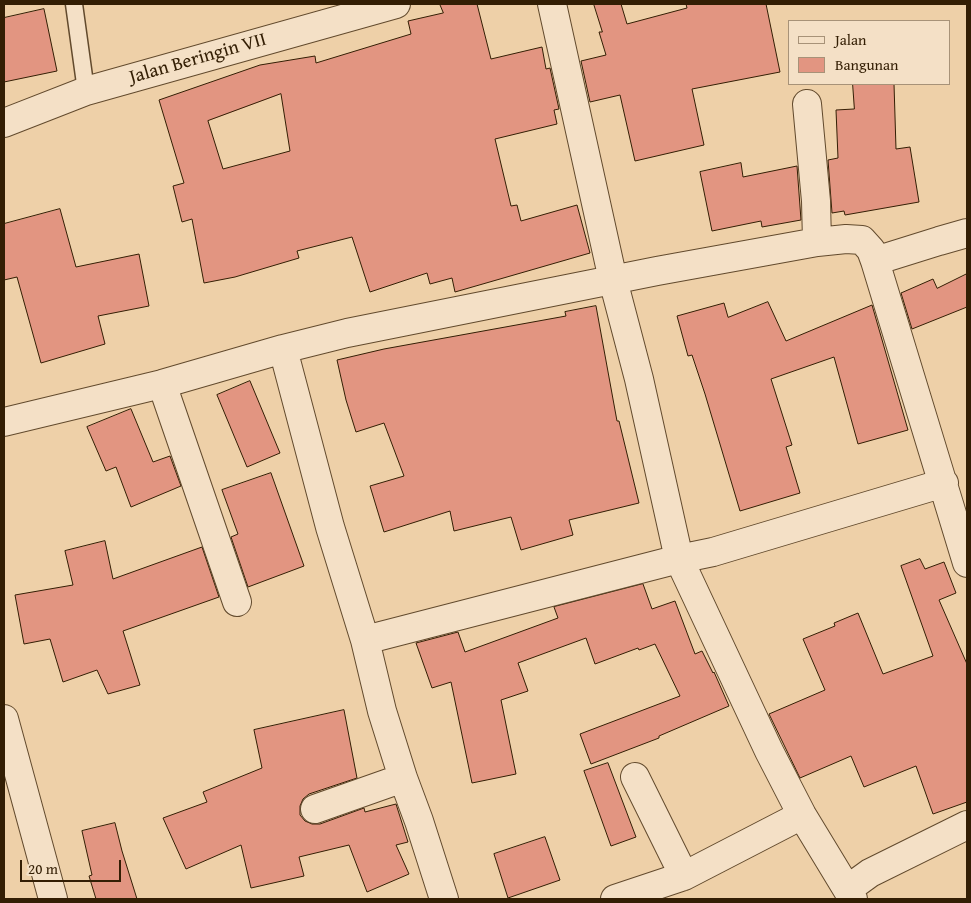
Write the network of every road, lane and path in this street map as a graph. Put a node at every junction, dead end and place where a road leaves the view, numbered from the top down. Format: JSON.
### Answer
{"nodes":[{"id":1,"x":74,"y":4,"type":"edge"},
{"id":2,"x":396,"y":4,"type":"edge"},
{"id":3,"x":552,"y":4,"type":"edge"},
{"id":4,"x":86,"y":91,"type":"junction"},
{"id":5,"x":807,"y":104,"type":"dead end"},
{"id":6,"x":4,"y":123,"type":"edge"},
{"id":7,"x":967,"y":234,"type":"edge"},
{"id":8,"x":818,"y":242,"type":"junction"},
{"id":9,"x":875,"y":261,"type":"junction"},
{"id":10,"x":621,"y":278,"type":"junction"},
{"id":11,"x":283,"y":349,"type":"junction"},
{"id":12,"x":162,"y":384,"type":"junction"},
{"id":13,"x":4,"y":422,"type":"edge"},
{"id":14,"x":944,"y":483,"type":"junction"},
{"id":15,"x":694,"y":556,"type":"junction"},
{"id":16,"x":967,"y":563,"type":"edge"},
{"id":17,"x":237,"y":602,"type":"dead end"},
{"id":18,"x":365,"y":640,"type":"junction"},
{"id":19,"x":4,"y":719,"type":"edge"},
{"id":20,"x":636,"y":777,"type":"dead end"},
{"id":21,"x":403,"y":778,"type":"junction"},
{"id":22,"x":315,"y":809,"type":"dead end"},
{"id":23,"x":802,"y":815,"type":"junction"},
{"id":24,"x":967,"y":825,"type":"edge"},
{"id":25,"x":684,"y":876,"type":"junction"},
{"id":26,"x":857,"y":886,"type":"edge"},
{"id":27,"x":53,"y":899,"type":"edge"},
{"id":28,"x":444,"y":899,"type":"edge"},
{"id":29,"x":615,"y":899,"type":"edge"}],
"edges":[{"from":1,"to":4,"type":"lane"},
{"from":2,"to":4,"type":"street","name":"Jalan Beringin VII"},
{"from":3,"to":10,"type":"street"},
{"from":4,"to":6,"type":"street","name":"Jalan Beringin VII"},
{"from":5,"to":8,"type":"street"},
{"from":7,"to":9,"type":"street"},
{"from":8,"to":9,"type":"street"},
{"from":8,"to":10,"type":"street"},
{"from":9,"to":14,"type":"street"},
{"from":10,"to":11,"type":"street"},
{"from":10,"to":15,"type":"street"},
{"from":11,"to":12,"type":"street"},
{"from":11,"to":18,"type":"street"},
{"from":12,"to":13,"type":"street"},
{"from":12,"to":17,"type":"street"},
{"from":14,"to":15,"type":"street"},
{"from":14,"to":16,"type":"street"},
{"from":15,"to":18,"type":"street"},
{"from":15,"to":23,"type":"street"},
{"from":18,"to":21,"type":"street"},
{"from":19,"to":27,"type":"street"},
{"from":20,"to":25,"type":"street"},
{"from":21,"to":22,"type":"street"},
{"from":21,"to":28,"type":"street"},
{"from":23,"to":25,"type":"street"},
{"from":23,"to":26,"type":"street"},
{"from":24,"to":26,"type":"street"},
{"from":25,"to":29,"type":"street"}]}
